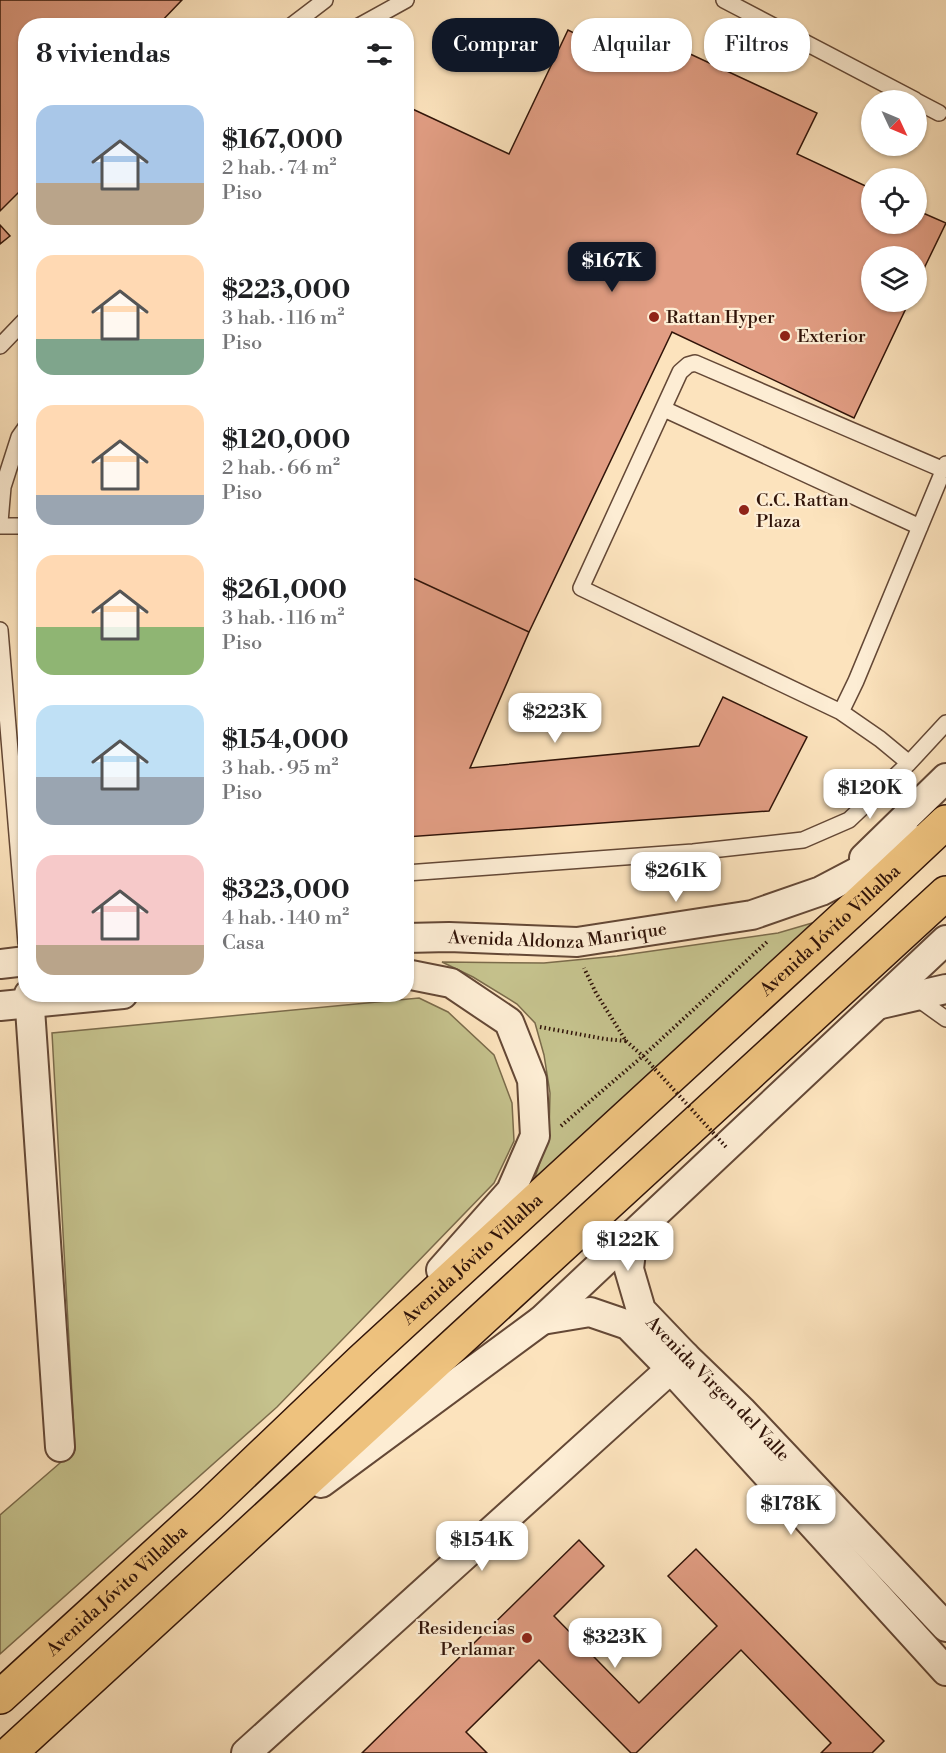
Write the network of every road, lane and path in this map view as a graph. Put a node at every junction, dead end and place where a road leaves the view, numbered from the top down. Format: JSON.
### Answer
{"nodes":[{"id":1,"x":325,"y":0,"type":"edge"},
{"id":2,"x":405,"y":0,"type":"edge"},
{"id":3,"x":724,"y":0,"type":"edge"},
{"id":4,"x":301,"y":18,"type":"edge"},
{"id":5,"x":373,"y":18,"type":"edge"},
{"id":6,"x":895,"y":90,"type":"edge"},
{"id":7,"x":927,"y":107,"type":"edge"},
{"id":8,"x":939,"y":113,"type":"dead end"},
{"id":9,"x":18,"y":327,"type":"edge"},
{"id":10,"x":0,"y":346,"type":"edge"},
{"id":11,"x":664,"y":409,"type":"junction"},
{"id":12,"x":18,"y":440,"type":"edge"},
{"id":13,"x":945,"y":467,"type":"edge"},
{"id":14,"x":0,"y":524,"type":"edge"},
{"id":15,"x":18,"y":525,"type":"edge"},
{"id":16,"x":920,"y":527,"type":"junction"},
{"id":17,"x":0,"y":630,"type":"edge"},
{"id":18,"x":841,"y":712,"type":"junction"},
{"id":19,"x":946,"y":723,"type":"edge"},
{"id":20,"x":909,"y":763,"type":"junction"},
{"id":21,"x":946,"y":778,"type":"edge"},
{"id":22,"x":942,"y":825,"type":"edge"},
{"id":23,"x":18,"y":847,"type":"edge"},
{"id":24,"x":414,"y":872,"type":"edge"},
{"id":25,"x":821,"y":891,"type":"junction"},
{"id":26,"x":946,"y":893,"type":"edge"},
{"id":27,"x":414,"y":938,"type":"edge"},
{"id":28,"x":770,"y":939,"type":"dead end"},
{"id":29,"x":946,"y":940,"type":"edge"},
{"id":30,"x":578,"y":942,"type":"junction"},
{"id":31,"x":18,"y":962,"type":"edge"},
{"id":32,"x":0,"y":964,"type":"edge"},
{"id":33,"x":414,"y":976,"type":"edge"},
{"id":34,"x":946,"y":989,"type":"edge"},
{"id":35,"x":914,"y":996,"type":"junction"},
{"id":36,"x":18,"y":1002,"type":"edge"},
{"id":37,"x":30,"y":1002,"type":"edge"},
{"id":38,"x":879,"y":1005,"type":"junction"},
{"id":39,"x":0,"y":1006,"type":"edge"},
{"id":40,"x":946,"y":1019,"type":"edge"},
{"id":41,"x":509,"y":1022,"type":"junction"},
{"id":42,"x":627,"y":1041,"type":"junction"},
{"id":43,"x":643,"y":1056,"type":"junction"},
{"id":44,"x":726,"y":1147,"type":"junction"},
{"id":45,"x":526,"y":1155,"type":"junction"},
{"id":46,"x":633,"y":1234,"type":"junction"},
{"id":47,"x":542,"y":1320,"type":"junction"},
{"id":48,"x":361,"y":1361,"type":"junction"},
{"id":49,"x":678,"y":1363,"type":"junction"},
{"id":50,"x":60,"y":1447,"type":"dead end"},
{"id":51,"x":250,"y":1532,"type":"junction"},
{"id":52,"x":943,"y":1617,"type":"edge"},
{"id":53,"x":915,"y":1638,"type":"junction"},
{"id":54,"x":946,"y":1671,"type":"edge"},
{"id":55,"x":0,"y":1697,"type":"edge"},
{"id":56,"x":10,"y":1753,"type":"edge"},
{"id":57,"x":246,"y":1753,"type":"edge"}],
"edges":[{"from":1,"to":4,"type":"lane"},
{"from":2,"to":5,"type":"lane"},
{"from":3,"to":6,"type":"lane"},
{"from":7,"to":8,"type":"lane"},
{"from":9,"to":10,"type":"lane"},
{"from":11,"to":13,"type":"lane"},
{"from":11,"to":16,"type":"lane"},
{"from":11,"to":18,"type":"lane"},
{"from":12,"to":14,"type":"lane"},
{"from":13,"to":16,"type":"lane"},
{"from":14,"to":15,"type":"lane"},
{"from":16,"to":18,"type":"lane"},
{"from":17,"to":23,"type":"lane"},
{"from":18,"to":20,"type":"lane"},
{"from":19,"to":20,"type":"lane"},
{"from":20,"to":24,"type":"lane"},
{"from":21,"to":25,"type":"street"},
{"from":22,"to":25,"type":"street","name":"Avenida Aldonza Manrique"},
{"from":22,"to":48,"type":"main road","name":"Avenida Jóvito Villalba"},
{"from":25,"to":30,"type":"street","name":"Avenida Aldonza Manrique"},
{"from":26,"to":51,"type":"main road"},
{"from":27,"to":30,"type":"street","name":"Avenida Aldonza Manrique"},
{"from":28,"to":43,"type":"path"},
{"from":29,"to":38,"type":"street"},
{"from":30,"to":42,"type":"path"},
{"from":31,"to":32,"type":"street"},
{"from":33,"to":41,"type":"street"},
{"from":34,"to":35,"type":"street"},
{"from":35,"to":38,"type":"street"},
{"from":35,"to":40,"type":"lane"},
{"from":36,"to":39,"type":"street"},
{"from":37,"to":50,"type":"street"},
{"from":38,"to":44,"type":"street"},
{"from":41,"to":42,"type":"path"},
{"from":41,"to":45,"type":"street"},
{"from":42,"to":43,"type":"path"},
{"from":43,"to":44,"type":"path","bridge":true},
{"from":43,"to":45,"type":"path"},
{"from":44,"to":46,"type":"street"},
{"from":45,"to":48,"type":"street"},
{"from":46,"to":47,"type":"street"},
{"from":46,"to":49,"type":"street","name":"Avenida Virgen del Valle"},
{"from":47,"to":49,"type":"street","name":"Avenida Virgen del Valle"},
{"from":47,"to":51,"type":"street"},
{"from":48,"to":55,"type":"main road","name":"Avenida Jóvito Villalba"},
{"from":49,"to":52,"type":"street","name":"Avenida Virgen del Valle"},
{"from":49,"to":53,"type":"street","name":"Avenida Virgen del Valle"},
{"from":49,"to":57,"type":"street"},
{"from":51,"to":56,"type":"main road"},
{"from":52,"to":53,"type":"street"},
{"from":53,"to":54,"type":"street","name":"Avenida Virgen del Valle"}]}
